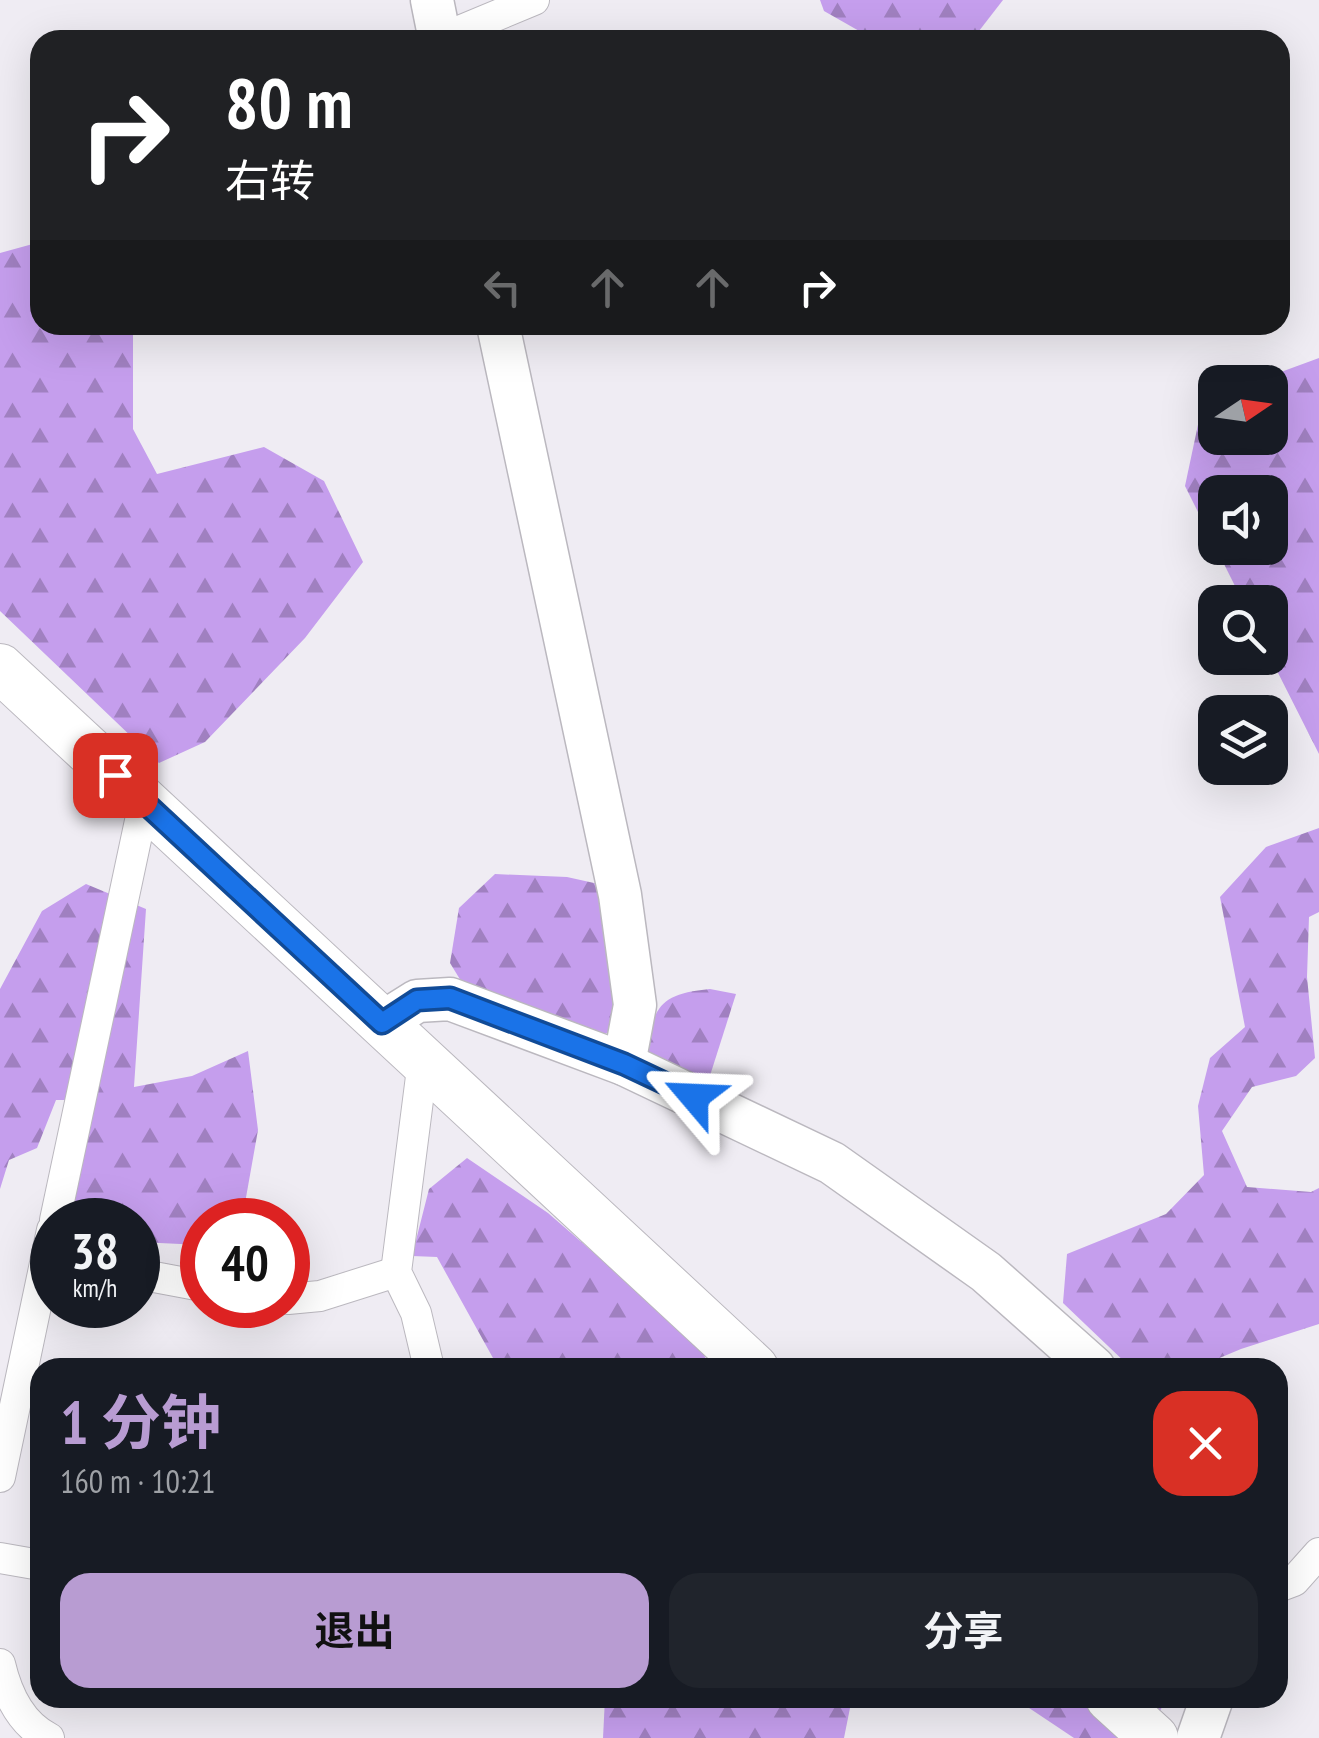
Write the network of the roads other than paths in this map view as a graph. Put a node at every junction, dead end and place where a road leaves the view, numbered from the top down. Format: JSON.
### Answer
{"nodes":[{"id":1,"x":534,"y":0,"type":"edge"},
{"id":2,"x":438,"y":26,"type":"edge"},
{"id":3,"x":500,"y":335,"type":"edge"},
{"id":4,"x":0,"y":668,"type":"edge"},
{"id":5,"x":144,"y":802,"type":"junction"},
{"id":6,"x":382,"y":1023,"type":"junction"},
{"id":7,"x":423,"y":1060,"type":"junction"},
{"id":8,"x":624,"y":1064,"type":"junction"},
{"id":9,"x":60,"y":1198,"type":"edge"},
{"id":10,"x":396,"y":1272,"type":"junction"},
{"id":11,"x":310,"y":1297,"type":"edge"},
{"id":12,"x":33,"y":1328,"type":"edge"},
{"id":13,"x":427,"y":1358,"type":"edge"},
{"id":14,"x":743,"y":1358,"type":"edge"},
{"id":15,"x":1083,"y":1358,"type":"edge"},
{"id":16,"x":0,"y":1477,"type":"edge"},
{"id":17,"x":1319,"y":1553,"type":"edge"},
{"id":18,"x":0,"y":1558,"type":"edge"},
{"id":19,"x":30,"y":1563,"type":"edge"},
{"id":20,"x":1297,"y":1580,"type":"edge"},
{"id":21,"x":0,"y":1664,"type":"edge"},
{"id":22,"x":1121,"y":1708,"type":"edge"},
{"id":23,"x":1208,"y":1708,"type":"edge"},
{"id":24,"x":49,"y":1738,"type":"edge"},
{"id":25,"x":1154,"y":1738,"type":"edge"},
{"id":26,"x":1198,"y":1738,"type":"edge"}],
"edges":[{"from":1,"to":2,"type":"street"},
{"from":3,"to":8,"type":"street"},
{"from":4,"to":5,"type":"main road"},
{"from":5,"to":6,"type":"main road"},
{"from":5,"to":9,"type":"street"},
{"from":6,"to":7,"type":"main road"},
{"from":6,"to":8,"type":"street"},
{"from":7,"to":10,"type":"street"},
{"from":7,"to":14,"type":"main road"},
{"from":8,"to":15,"type":"street"},
{"from":10,"to":11,"type":"street"},
{"from":10,"to":13,"type":"street"},
{"from":12,"to":16,"type":"street"},
{"from":17,"to":20,"type":"street"},
{"from":18,"to":19,"type":"street"},
{"from":21,"to":24,"type":"street"},
{"from":22,"to":25,"type":"main road"},
{"from":23,"to":26,"type":"street"}]}
